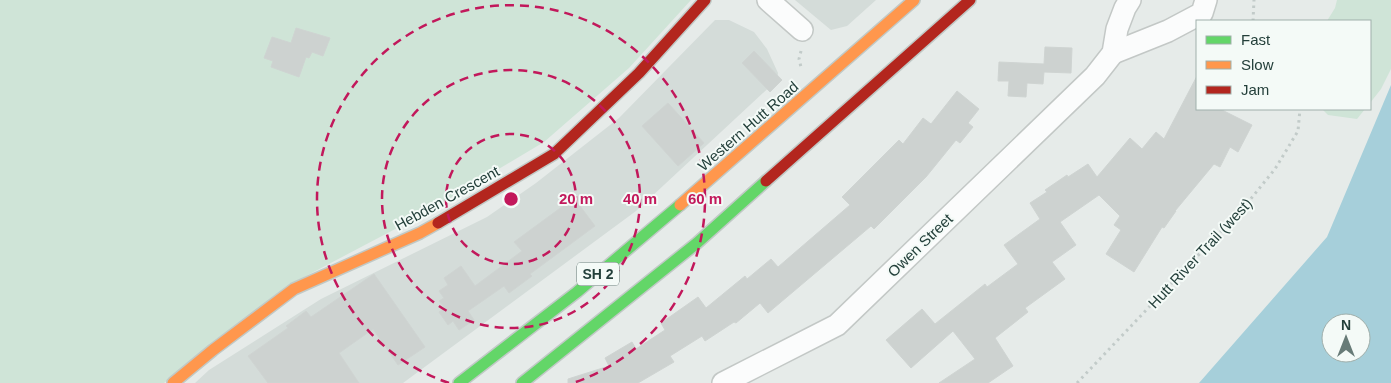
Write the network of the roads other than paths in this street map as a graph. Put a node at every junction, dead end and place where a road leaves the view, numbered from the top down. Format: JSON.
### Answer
{"nodes":[{"id":1,"x":705,"y":0,"type":"edge"},
{"id":2,"x":768,"y":0,"type":"edge"},
{"id":3,"x":914,"y":0,"type":"edge"},
{"id":4,"x":970,"y":0,"type":"edge"},
{"id":5,"x":1130,"y":0,"type":"edge"},
{"id":6,"x":1206,"y":0,"type":"edge"},
{"id":7,"x":802,"y":30,"type":"dead end"},
{"id":8,"x":1113,"y":53,"type":"junction"},
{"id":9,"x":173,"y":383,"type":"edge"},
{"id":10,"x":459,"y":383,"type":"edge"},
{"id":11,"x":522,"y":383,"type":"edge"},
{"id":12,"x":723,"y":383,"type":"edge"}],
"edges":[{"from":1,"to":9,"type":"main road","name":"Hebden Crescent"},
{"from":2,"to":7,"type":"street"},
{"from":3,"to":10,"type":"main road","name":"Western Hutt Road","number":"SH 2"},
{"from":4,"to":11,"type":"main road","number":"SH 2"},
{"from":5,"to":8,"type":"street"},
{"from":6,"to":8,"type":"street"},
{"from":8,"to":12,"type":"street","name":"Owen Street"}]}
